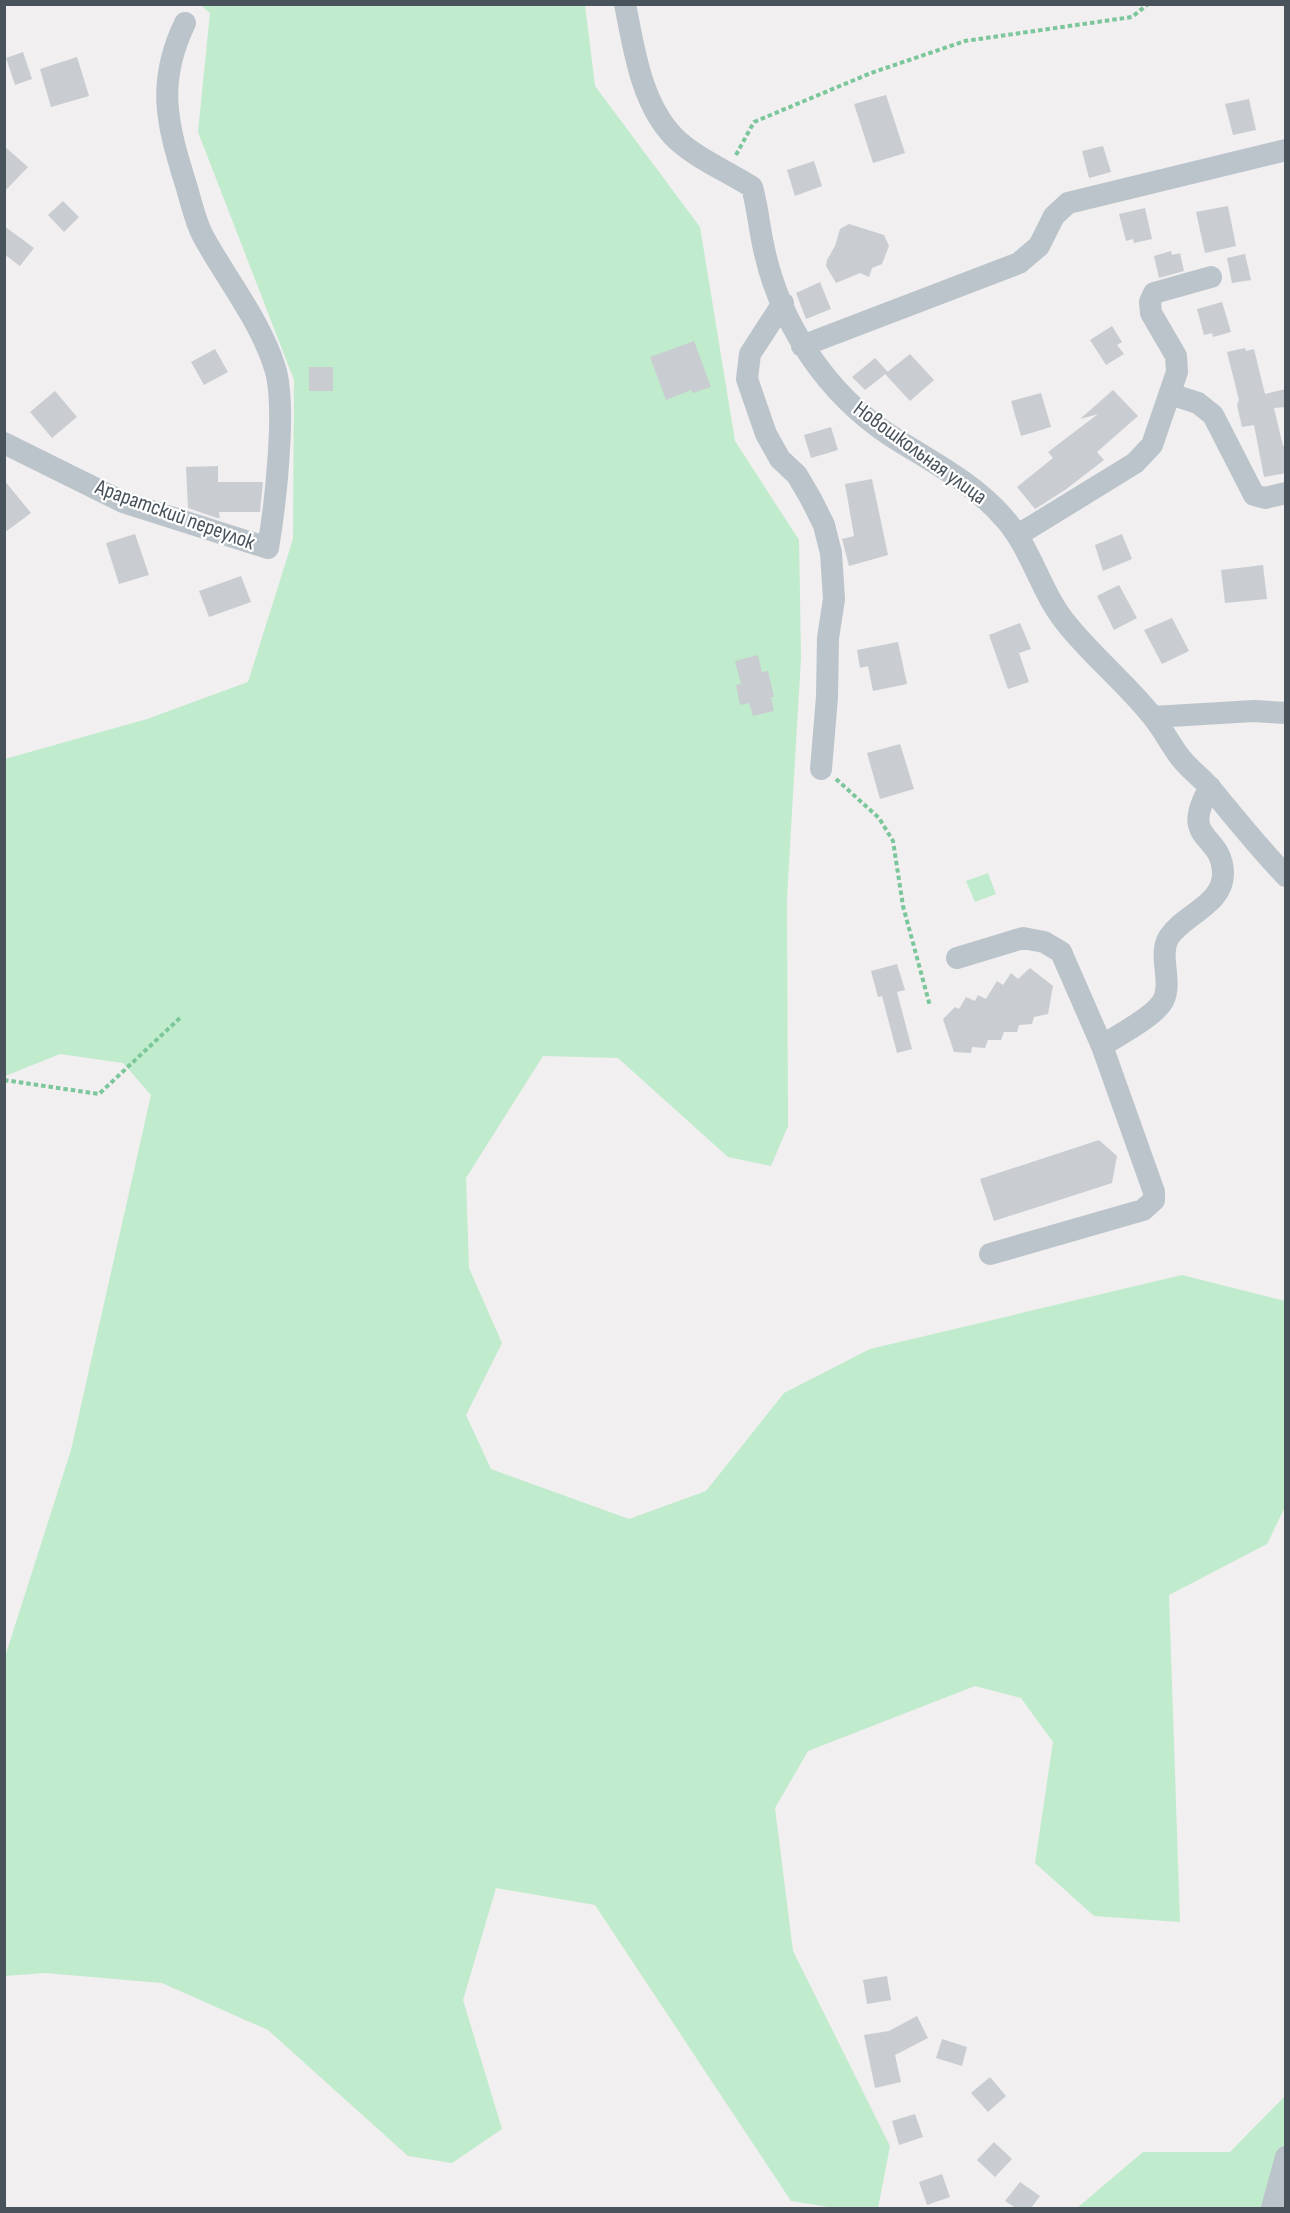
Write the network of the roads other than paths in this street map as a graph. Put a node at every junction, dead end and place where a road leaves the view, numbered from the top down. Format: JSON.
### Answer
{"nodes":[{"id":1,"x":625,"y":4,"type":"edge"},
{"id":2,"x":184,"y":23,"type":"dead end"},
{"id":3,"x":1286,"y":150,"type":"edge"},
{"id":4,"x":1212,"y":277,"type":"dead end"},
{"id":5,"x":783,"y":303,"type":"junction"},
{"id":6,"x":802,"y":346,"type":"junction"},
{"id":7,"x":1170,"y":394,"type":"junction"},
{"id":8,"x":4,"y":443,"type":"edge"},
{"id":9,"x":1286,"y":493,"type":"edge"},
{"id":10,"x":1018,"y":535,"type":"junction"},
{"id":11,"x":1286,"y":713,"type":"edge"},
{"id":12,"x":1153,"y":717,"type":"junction"},
{"id":13,"x":821,"y":769,"type":"road end"},
{"id":14,"x":1210,"y":788,"type":"junction"},
{"id":15,"x":1286,"y":876,"type":"edge"},
{"id":16,"x":957,"y":958,"type":"dead end"},
{"id":17,"x":1102,"y":1046,"type":"junction"},
{"id":18,"x":990,"y":1254,"type":"dead end"},
{"id":19,"x":1286,"y":2157,"type":"edge"},
{"id":20,"x":1272,"y":2208,"type":"edge"}],
"edges":[{"from":1,"to":5,"type":"street","name":"Новошкольная улица"},
{"from":2,"to":8,"type":"street","name":"Араратский переулок"},
{"from":3,"to":6,"type":"street"},
{"from":4,"to":7,"type":"street"},
{"from":5,"to":6,"type":"street","name":"Новошкольная улица"},
{"from":5,"to":13,"type":"street"},
{"from":6,"to":10,"type":"street","name":"Новошкольная улица"},
{"from":7,"to":9,"type":"street"},
{"from":7,"to":10,"type":"street"},
{"from":10,"to":12,"type":"street","name":"Новошкольная улица"},
{"from":11,"to":12,"type":"street"},
{"from":12,"to":14,"type":"street","name":"Новошкольная улица"},
{"from":14,"to":15,"type":"street","name":"Новошкольная улица"},
{"from":14,"to":17,"type":"street"},
{"from":16,"to":17,"type":"street"},
{"from":17,"to":18,"type":"street"},
{"from":19,"to":20,"type":"street"}]}
